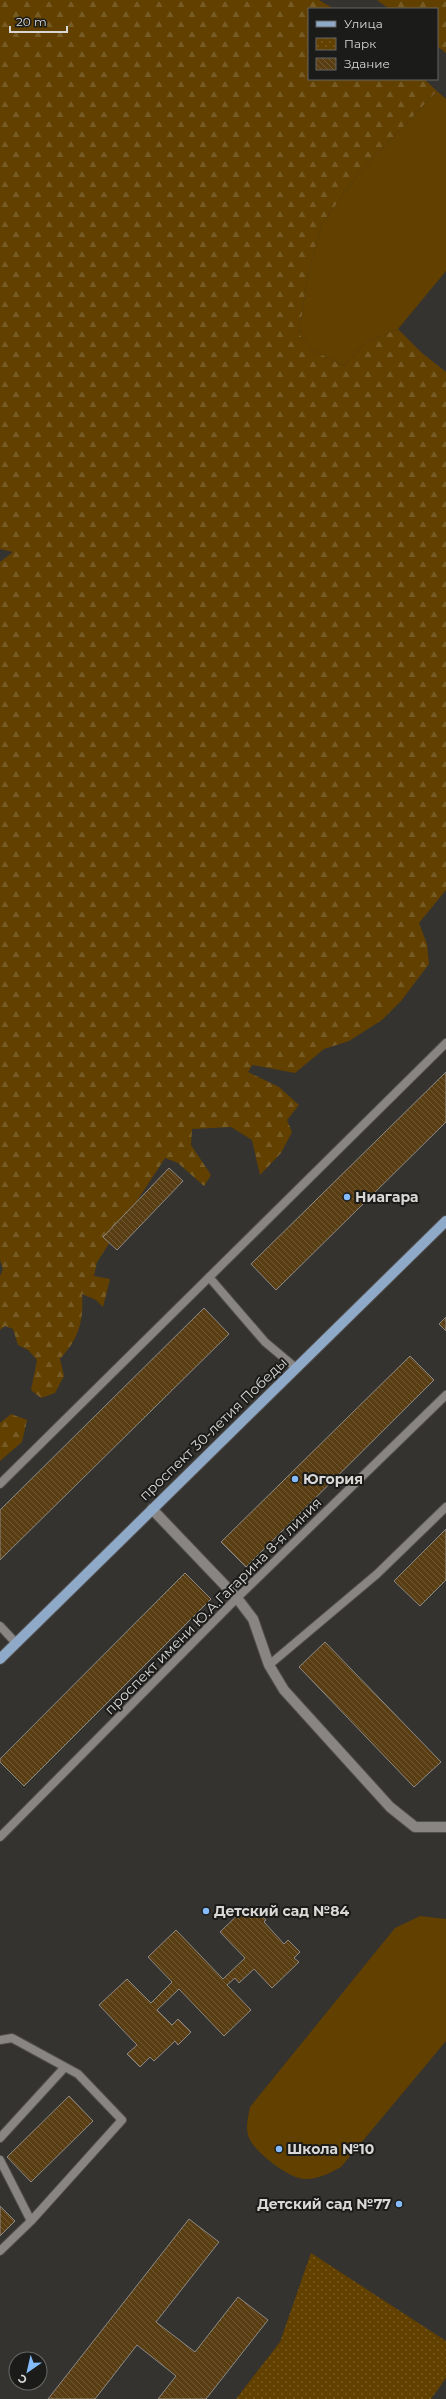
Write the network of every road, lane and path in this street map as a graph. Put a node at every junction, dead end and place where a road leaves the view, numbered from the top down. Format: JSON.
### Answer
{"nodes":[{"id":1,"x":446,"y":1043,"type":"edge"},
{"id":2,"x":446,"y":1221,"type":"edge"},
{"id":3,"x":208,"y":1277,"type":"junction"},
{"id":4,"x":296,"y":1368,"type":"junction"},
{"id":5,"x":446,"y":1395,"type":"edge"},
{"id":6,"x":0,"y":1484,"type":"edge"},
{"id":7,"x":446,"y":1507,"type":"edge"},
{"id":8,"x":152,"y":1509,"type":"junction"},
{"id":9,"x":237,"y":1598,"type":"junction"},
{"id":10,"x":0,"y":1626,"type":"edge"},
{"id":11,"x":16,"y":1643,"type":"junction"},
{"id":12,"x":0,"y":1659,"type":"edge"},
{"id":13,"x":269,"y":1664,"type":"junction"},
{"id":14,"x":446,"y":1827,"type":"edge"},
{"id":15,"x":0,"y":1836,"type":"edge"},
{"id":16,"x":0,"y":2040,"type":"edge"},
{"id":17,"x":66,"y":2067,"type":"junction"},
{"id":18,"x":0,"y":2138,"type":"edge"},
{"id":19,"x":0,"y":2160,"type":"edge"},
{"id":20,"x":31,"y":2221,"type":"junction"},
{"id":21,"x":0,"y":2251,"type":"edge"}],
"edges":[{"from":1,"to":3,"type":"lane"},
{"from":2,"to":4,"type":"main road","name":"проспект 30-летия Победы"},
{"from":3,"to":4,"type":"lane"},
{"from":3,"to":6,"type":"lane"},
{"from":4,"to":8,"type":"main road","name":"проспект 30-летия Победы"},
{"from":5,"to":9,"type":"lane","name":"проспект имени Ю.А.Гагарина 8-я линия"},
{"from":7,"to":13,"type":"lane"},
{"from":8,"to":9,"type":"street"},
{"from":8,"to":11,"type":"main road","name":"проспект 30-летия Победы"},
{"from":9,"to":13,"type":"street"},
{"from":9,"to":15,"type":"lane","name":"проспект имени Ю.А.Гагарина 8-я линия"},
{"from":10,"to":11,"type":"lane"},
{"from":11,"to":12,"type":"main road","name":"проспект 30-летия Победы"},
{"from":13,"to":14,"type":"street"},
{"from":16,"to":17,"type":"lane"},
{"from":17,"to":18,"type":"lane"},
{"from":17,"to":20,"type":"lane"},
{"from":19,"to":20,"type":"lane"},
{"from":20,"to":21,"type":"lane"}]}
